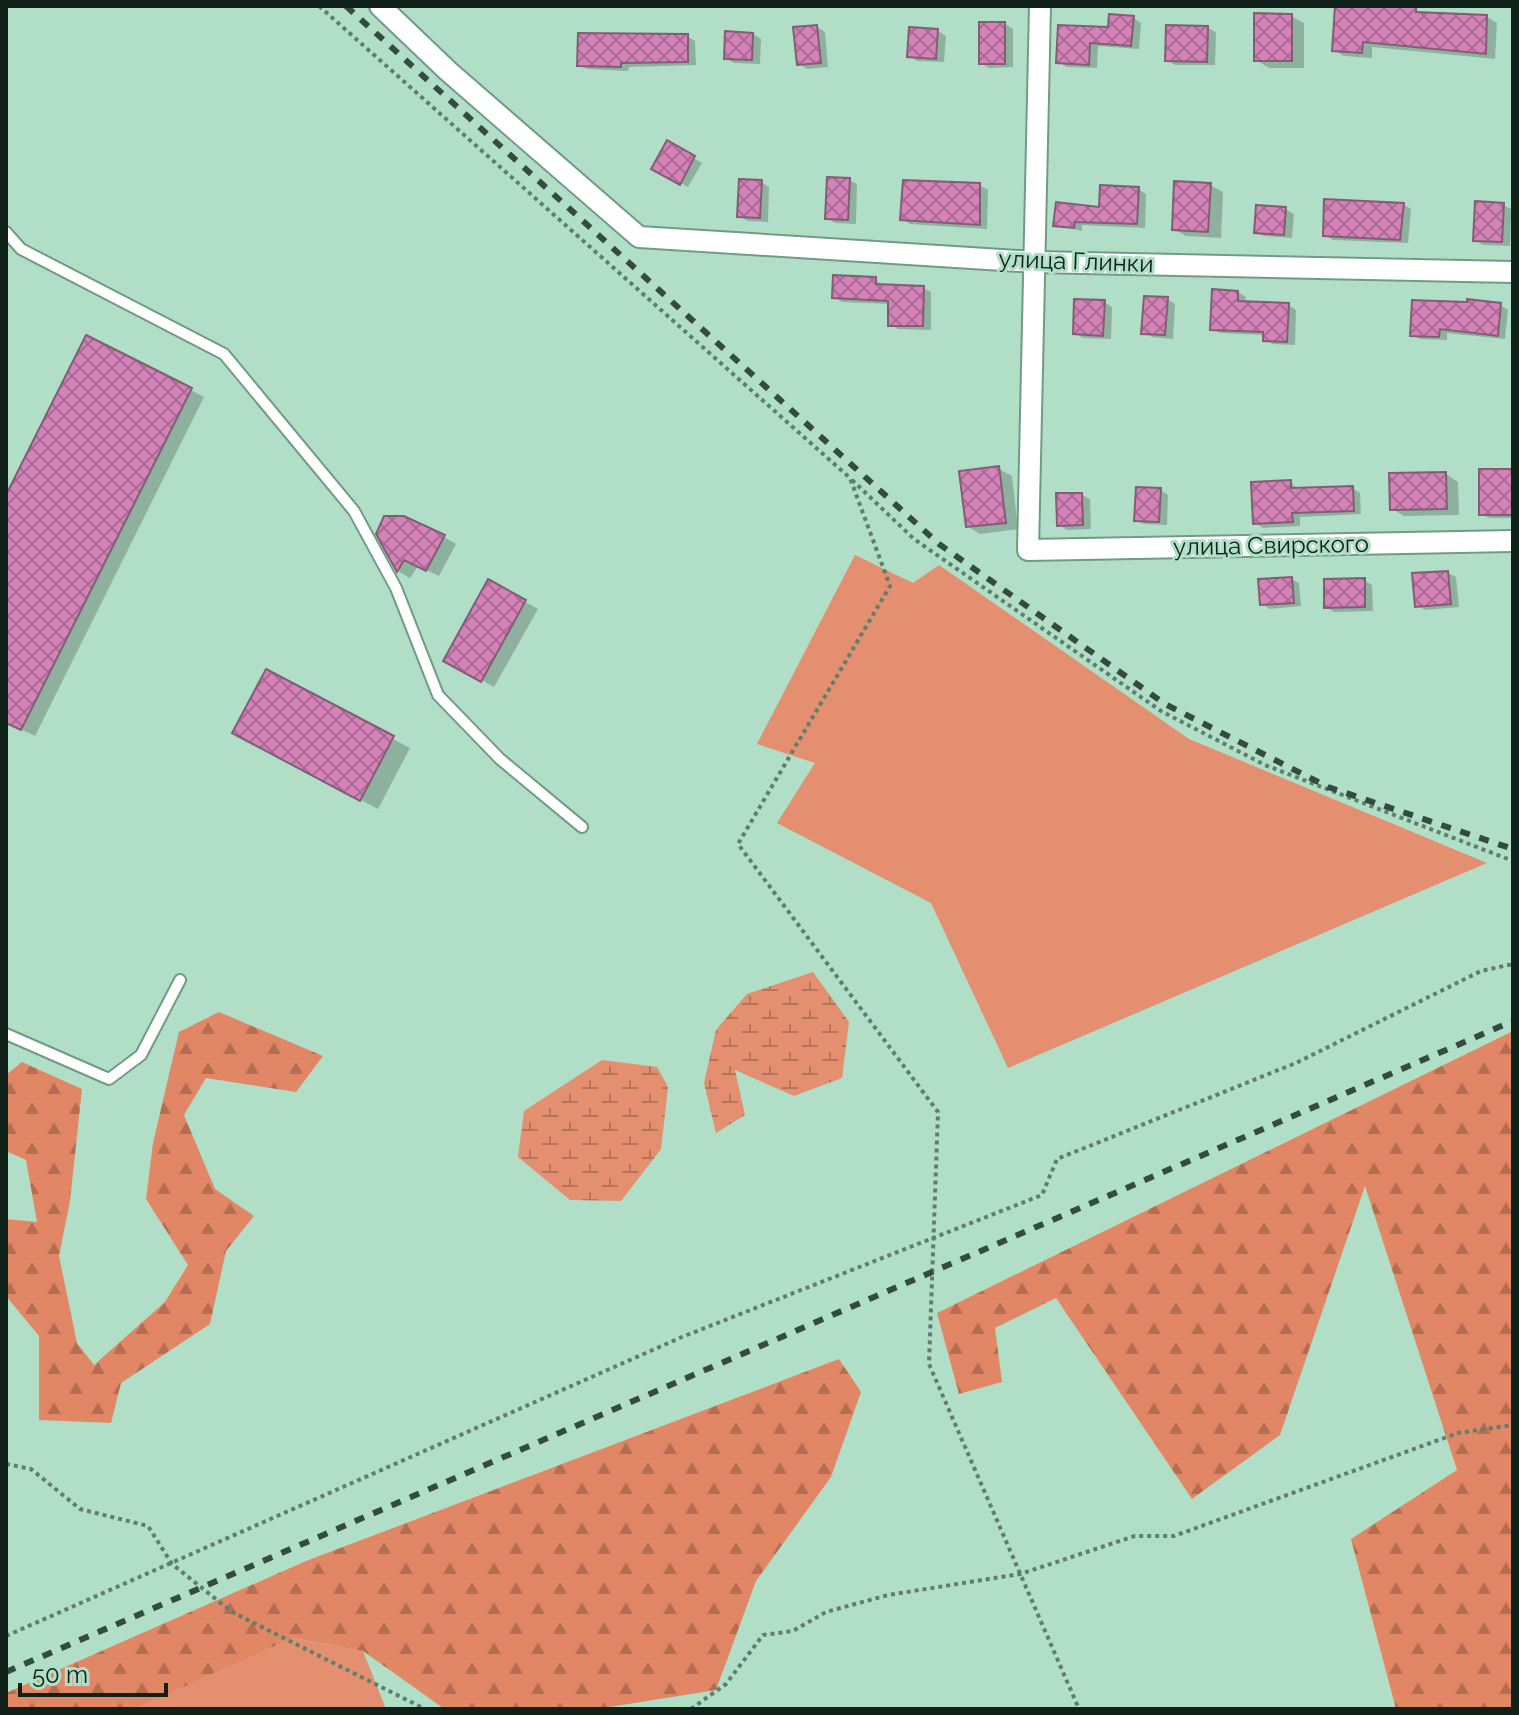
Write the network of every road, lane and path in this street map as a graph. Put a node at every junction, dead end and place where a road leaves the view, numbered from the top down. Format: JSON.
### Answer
{"nodes":[{"id":1,"x":319,"y":6,"type":"edge"},
{"id":2,"x":380,"y":6,"type":"edge"},
{"id":3,"x":1040,"y":6,"type":"edge"},
{"id":4,"x":6,"y":232,"type":"edge"},
{"id":5,"x":1035,"y":262,"type":"junction"},
{"id":6,"x":1513,"y":272,"type":"edge"},
{"id":7,"x":850,"y":478,"type":"junction"},
{"id":8,"x":1513,"y":541,"type":"edge"},
{"id":9,"x":582,"y":827,"type":"dead end"},
{"id":10,"x":1513,"y":861,"type":"edge"},
{"id":11,"x":1513,"y":964,"type":"edge"},
{"id":12,"x":180,"y":980,"type":"dead end"},
{"id":13,"x":6,"y":1034,"type":"edge"},
{"id":14,"x":934,"y":1238,"type":"junction"},
{"id":15,"x":1513,"y":1425,"type":"edge"},
{"id":16,"x":6,"y":1464,"type":"edge"},
{"id":17,"x":172,"y":1564,"type":"junction"},
{"id":18,"x":1020,"y":1574,"type":"junction"},
{"id":19,"x":6,"y":1636,"type":"edge"},
{"id":20,"x":425,"y":1709,"type":"edge"},
{"id":21,"x":691,"y":1709,"type":"edge"},
{"id":22,"x":1079,"y":1709,"type":"edge"}],
"edges":[{"from":1,"to":7,"type":"path"},
{"from":2,"to":5,"type":"street","name":"улица Глинки"},
{"from":3,"to":5,"type":"street"},
{"from":4,"to":9,"type":"lane"},
{"from":5,"to":6,"type":"street","name":"улица Глинки"},
{"from":5,"to":8,"type":"street","name":"улица Свирского"},
{"from":7,"to":10,"type":"path"},
{"from":7,"to":14,"type":"path"},
{"from":11,"to":14,"type":"path"},
{"from":12,"to":13,"type":"lane"},
{"from":14,"to":17,"type":"path"},
{"from":14,"to":18,"type":"path"},
{"from":15,"to":18,"type":"path"},
{"from":16,"to":17,"type":"path"},
{"from":17,"to":19,"type":"path"},
{"from":17,"to":20,"type":"path"},
{"from":18,"to":21,"type":"path"},
{"from":18,"to":22,"type":"path"}]}
